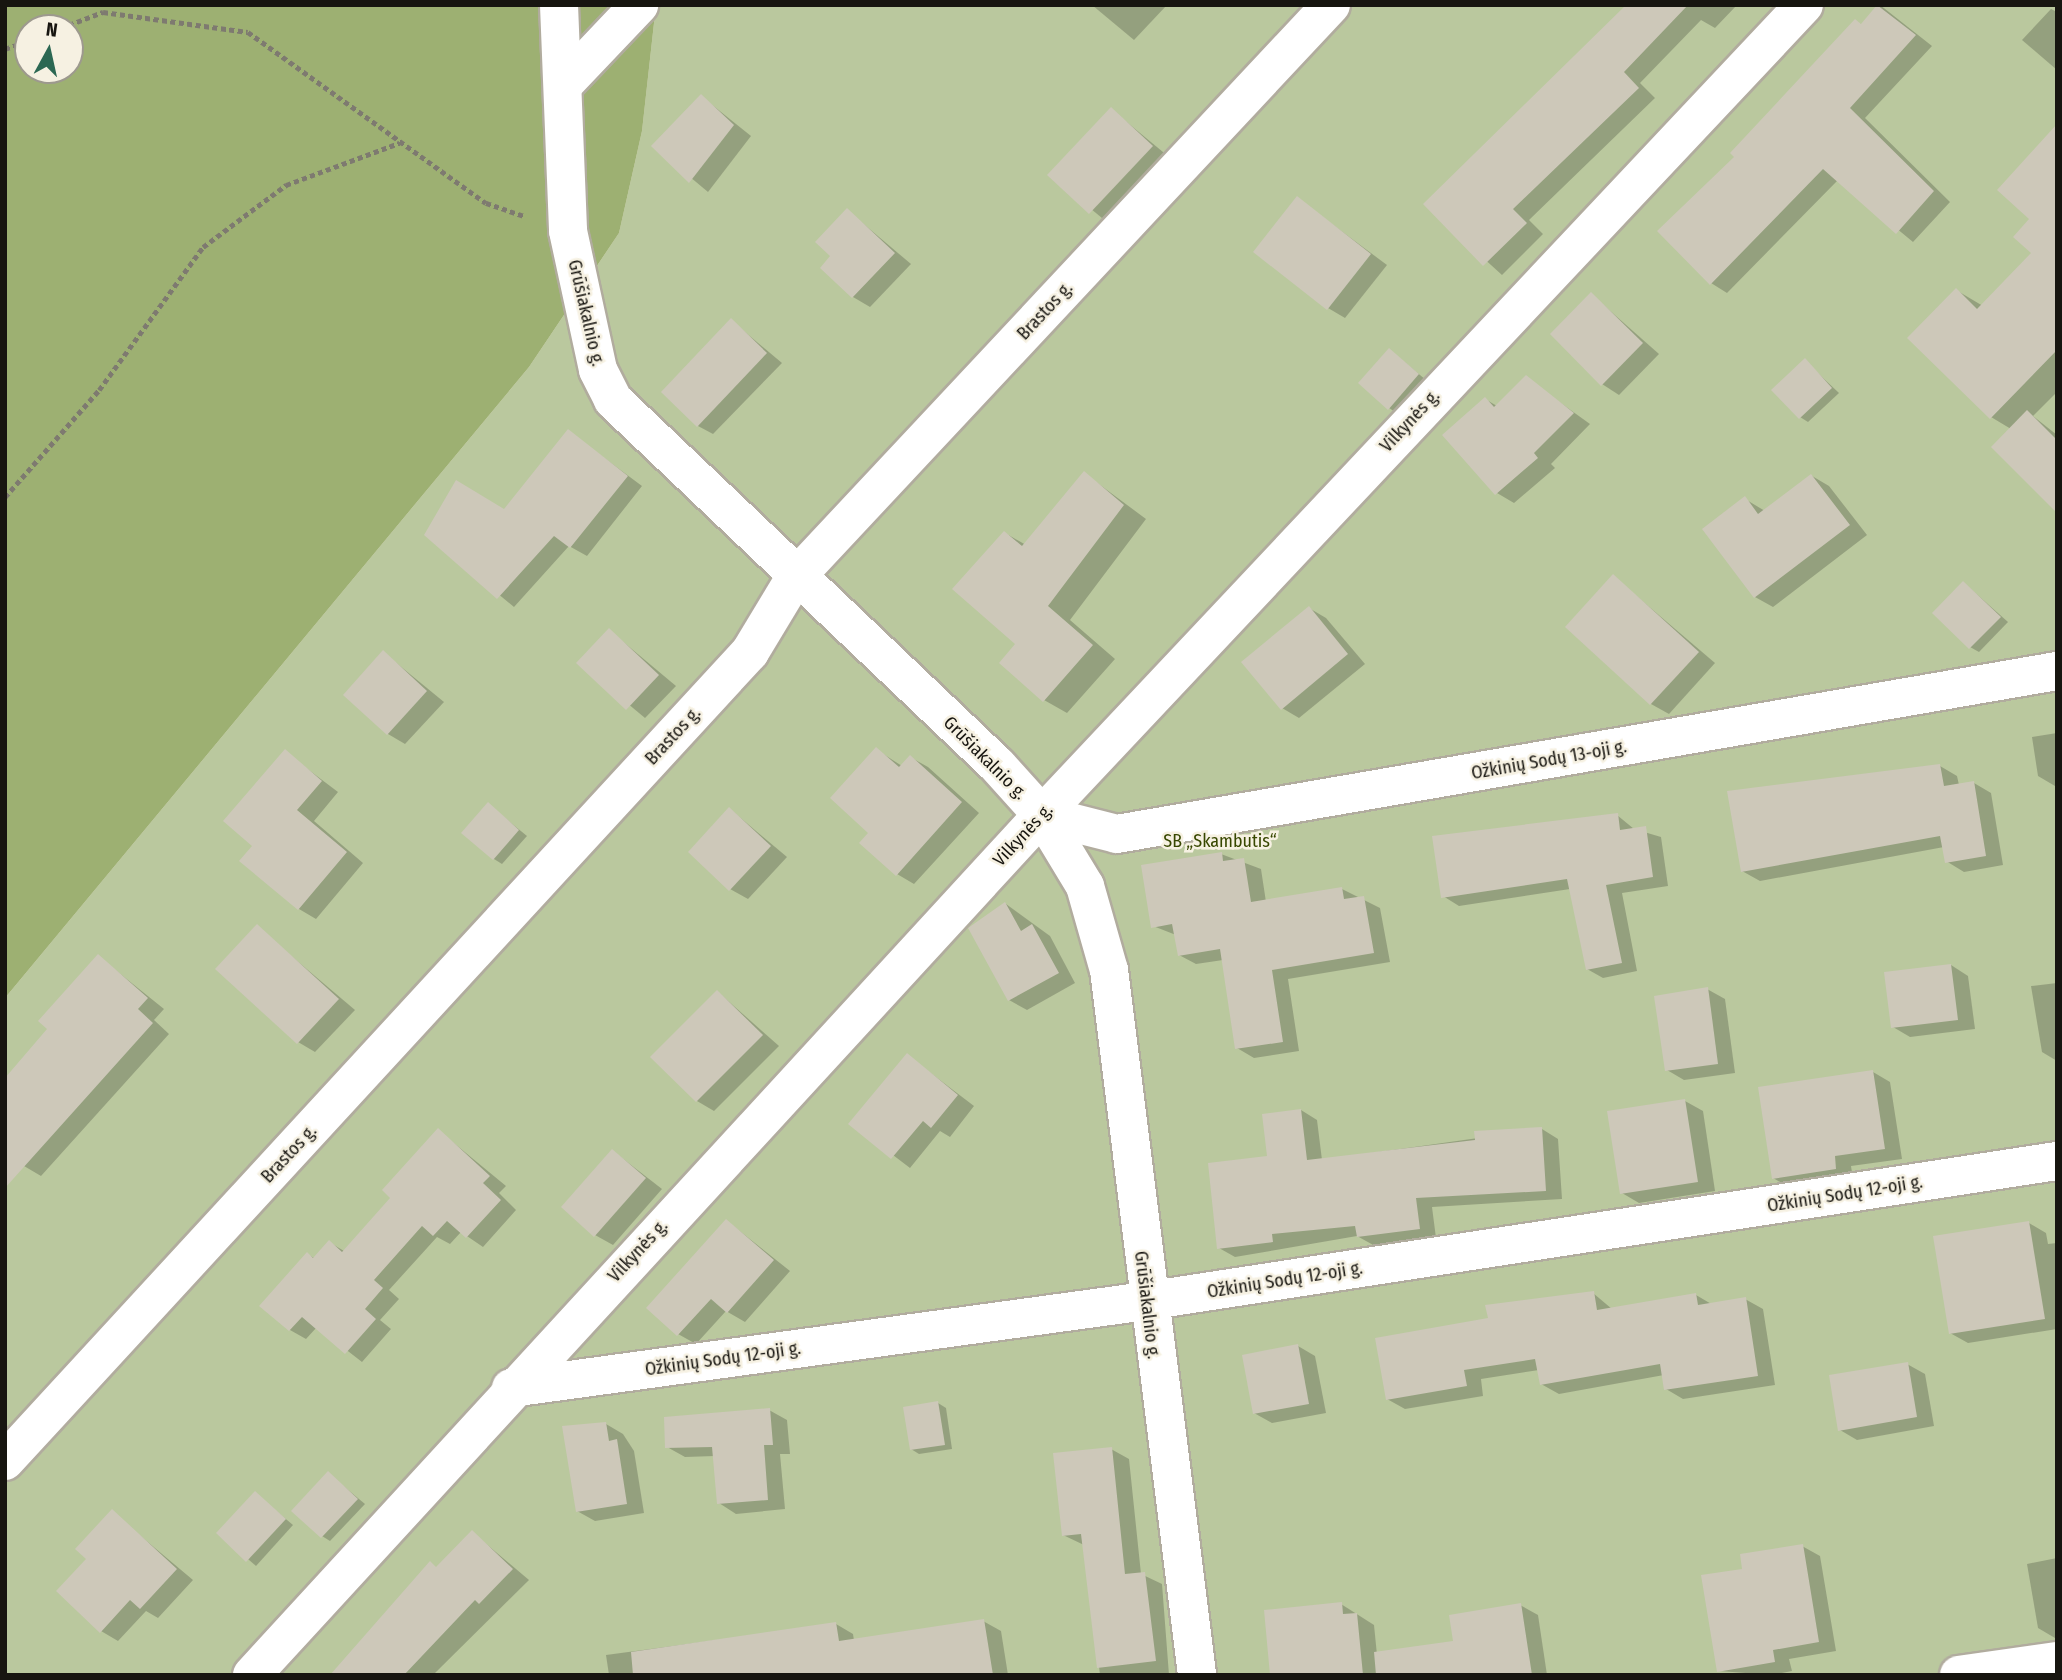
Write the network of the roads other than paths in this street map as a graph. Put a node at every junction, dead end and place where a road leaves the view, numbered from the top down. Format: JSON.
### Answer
{"nodes":[{"id":1,"x":559,"y":5,"type":"edge"},
{"id":2,"x":639,"y":5,"type":"edge"},
{"id":3,"x":1331,"y":5,"type":"edge"},
{"id":4,"x":1804,"y":5,"type":"edge"},
{"id":5,"x":567,"y":81,"type":"junction"},
{"id":6,"x":794,"y":579,"type":"junction"},
{"id":7,"x":2057,"y":671,"type":"edge"},
{"id":8,"x":1042,"y":815,"type":"junction"},
{"id":9,"x":2057,"y":1161,"type":"edge"},
{"id":10,"x":1146,"y":1301,"type":"junction"},
{"id":11,"x":511,"y":1388,"type":"junction"},
{"id":12,"x":5,"y":1461,"type":"edge"},
{"id":13,"x":2057,"y":1661,"type":"edge"},
{"id":14,"x":252,"y":1675,"type":"edge"},
{"id":15,"x":1197,"y":1675,"type":"edge"},
{"id":16,"x":1959,"y":1675,"type":"edge"}],
"edges":[{"from":1,"to":5,"type":"street","name":"Grūšiakalnio g."},
{"from":2,"to":5,"type":"street"},
{"from":3,"to":6,"type":"street","name":"Brastos g."},
{"from":4,"to":8,"type":"street","name":"Vilkynės g."},
{"from":5,"to":6,"type":"street","name":"Grūšiakalnio g."},
{"from":6,"to":8,"type":"street","name":"Grūšiakalnio g."},
{"from":6,"to":12,"type":"street","name":"Brastos g."},
{"from":7,"to":8,"type":"street","name":"Ožkinių Sodų 13-oji g."},
{"from":8,"to":10,"type":"street","name":"Grūšiakalnio g."},
{"from":8,"to":11,"type":"street","name":"Vilkynės g."},
{"from":9,"to":10,"type":"street","name":"Ožkinių Sodų 12-oji g."},
{"from":10,"to":11,"type":"street","name":"Ožkinių Sodų 12-oji g."},
{"from":10,"to":15,"type":"street","name":"Grūšiakalnio g."},
{"from":11,"to":14,"type":"street","name":"Vilkynės g."},
{"from":13,"to":16,"type":"street"}]}
